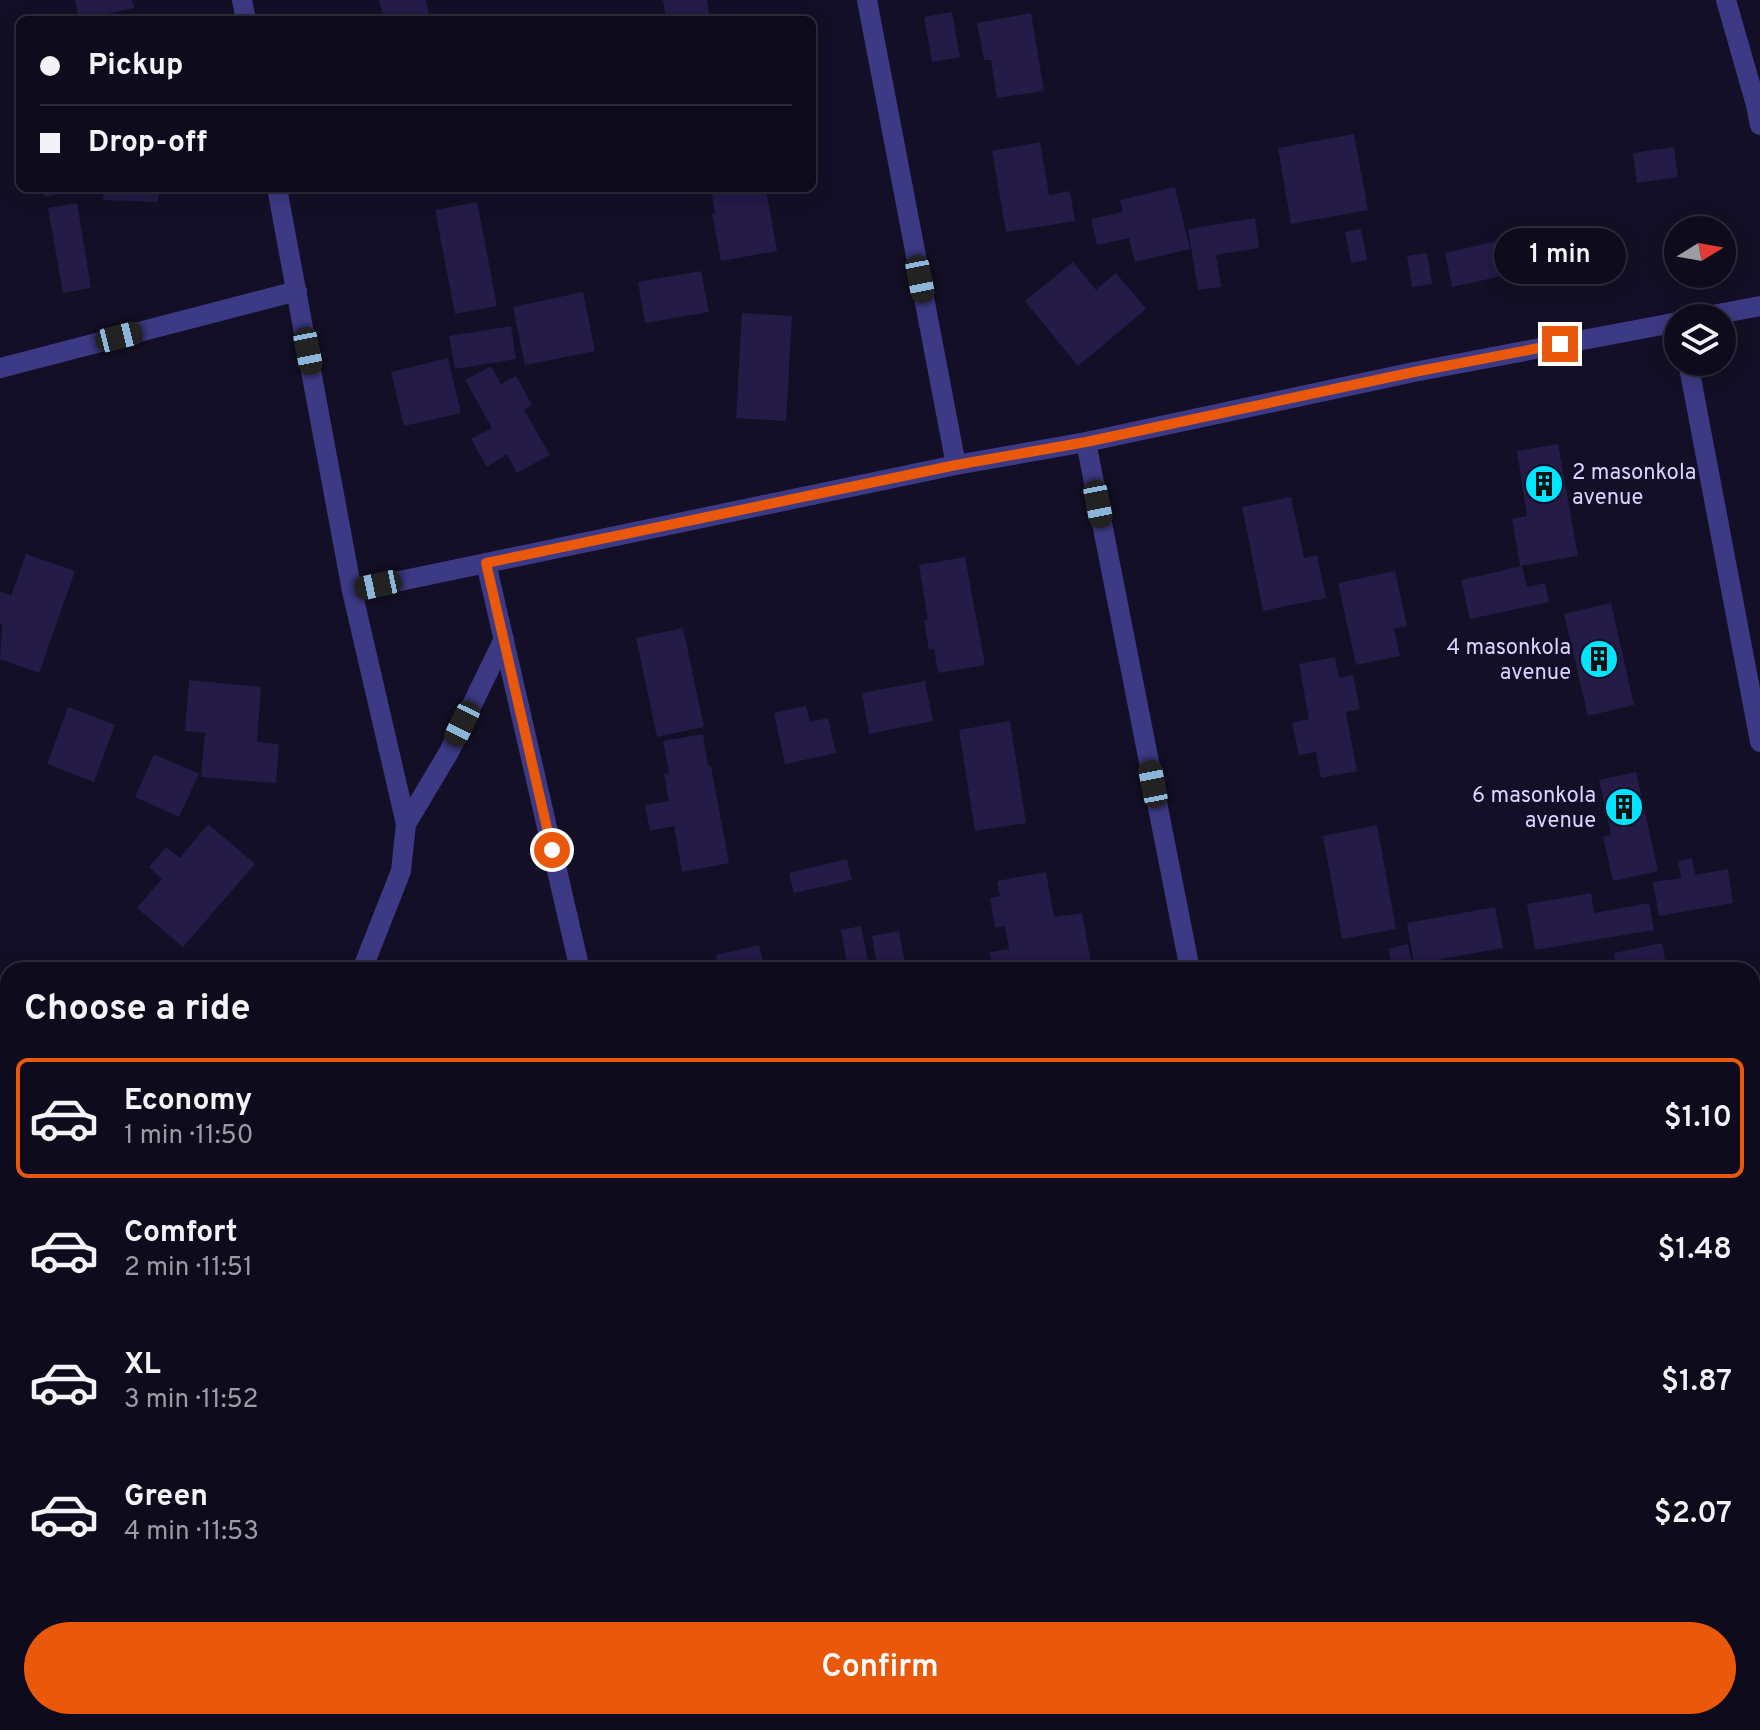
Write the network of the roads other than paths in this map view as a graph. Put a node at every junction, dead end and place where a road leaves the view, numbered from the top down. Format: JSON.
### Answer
{"nodes":[{"id":1,"x":867,"y":0,"type":"edge"},
{"id":2,"x":1726,"y":0,"type":"edge"},
{"id":3,"x":1760,"y":125,"type":"edge"},
{"id":4,"x":278,"y":192,"type":"edge"},
{"id":5,"x":297,"y":291,"type":"junction"},
{"id":6,"x":1760,"y":306,"type":"edge"},
{"id":7,"x":1736,"y":311,"type":"edge"},
{"id":8,"x":1664,"y":325,"type":"edge"},
{"id":9,"x":0,"y":368,"type":"edge"},
{"id":10,"x":1691,"y":376,"type":"edge"},
{"id":11,"x":1086,"y":442,"type":"junction"},
{"id":12,"x":956,"y":465,"type":"junction"},
{"id":13,"x":486,"y":563,"type":"junction"},
{"id":14,"x":352,"y":591,"type":"junction"},
{"id":15,"x":504,"y":639,"type":"junction"},
{"id":16,"x":1760,"y":742,"type":"edge"},
{"id":17,"x":406,"y":824,"type":"junction"},
{"id":18,"x":365,"y":962,"type":"edge"},
{"id":19,"x":578,"y":962,"type":"edge"},
{"id":20,"x":1188,"y":962,"type":"edge"}],
"edges":[{"from":1,"to":12,"type":"street"},
{"from":2,"to":3,"type":"street"},
{"from":4,"to":5,"type":"street"},
{"from":5,"to":9,"type":"street"},
{"from":5,"to":14,"type":"street"},
{"from":6,"to":7,"type":"street"},
{"from":8,"to":11,"type":"street"},
{"from":10,"to":16,"type":"street"},
{"from":11,"to":12,"type":"street"},
{"from":11,"to":20,"type":"street"},
{"from":12,"to":13,"type":"street"},
{"from":13,"to":14,"type":"street"},
{"from":13,"to":15,"type":"street"},
{"from":14,"to":17,"type":"street"},
{"from":15,"to":17,"type":"street"},
{"from":15,"to":19,"type":"street"},
{"from":17,"to":18,"type":"street"}]}
